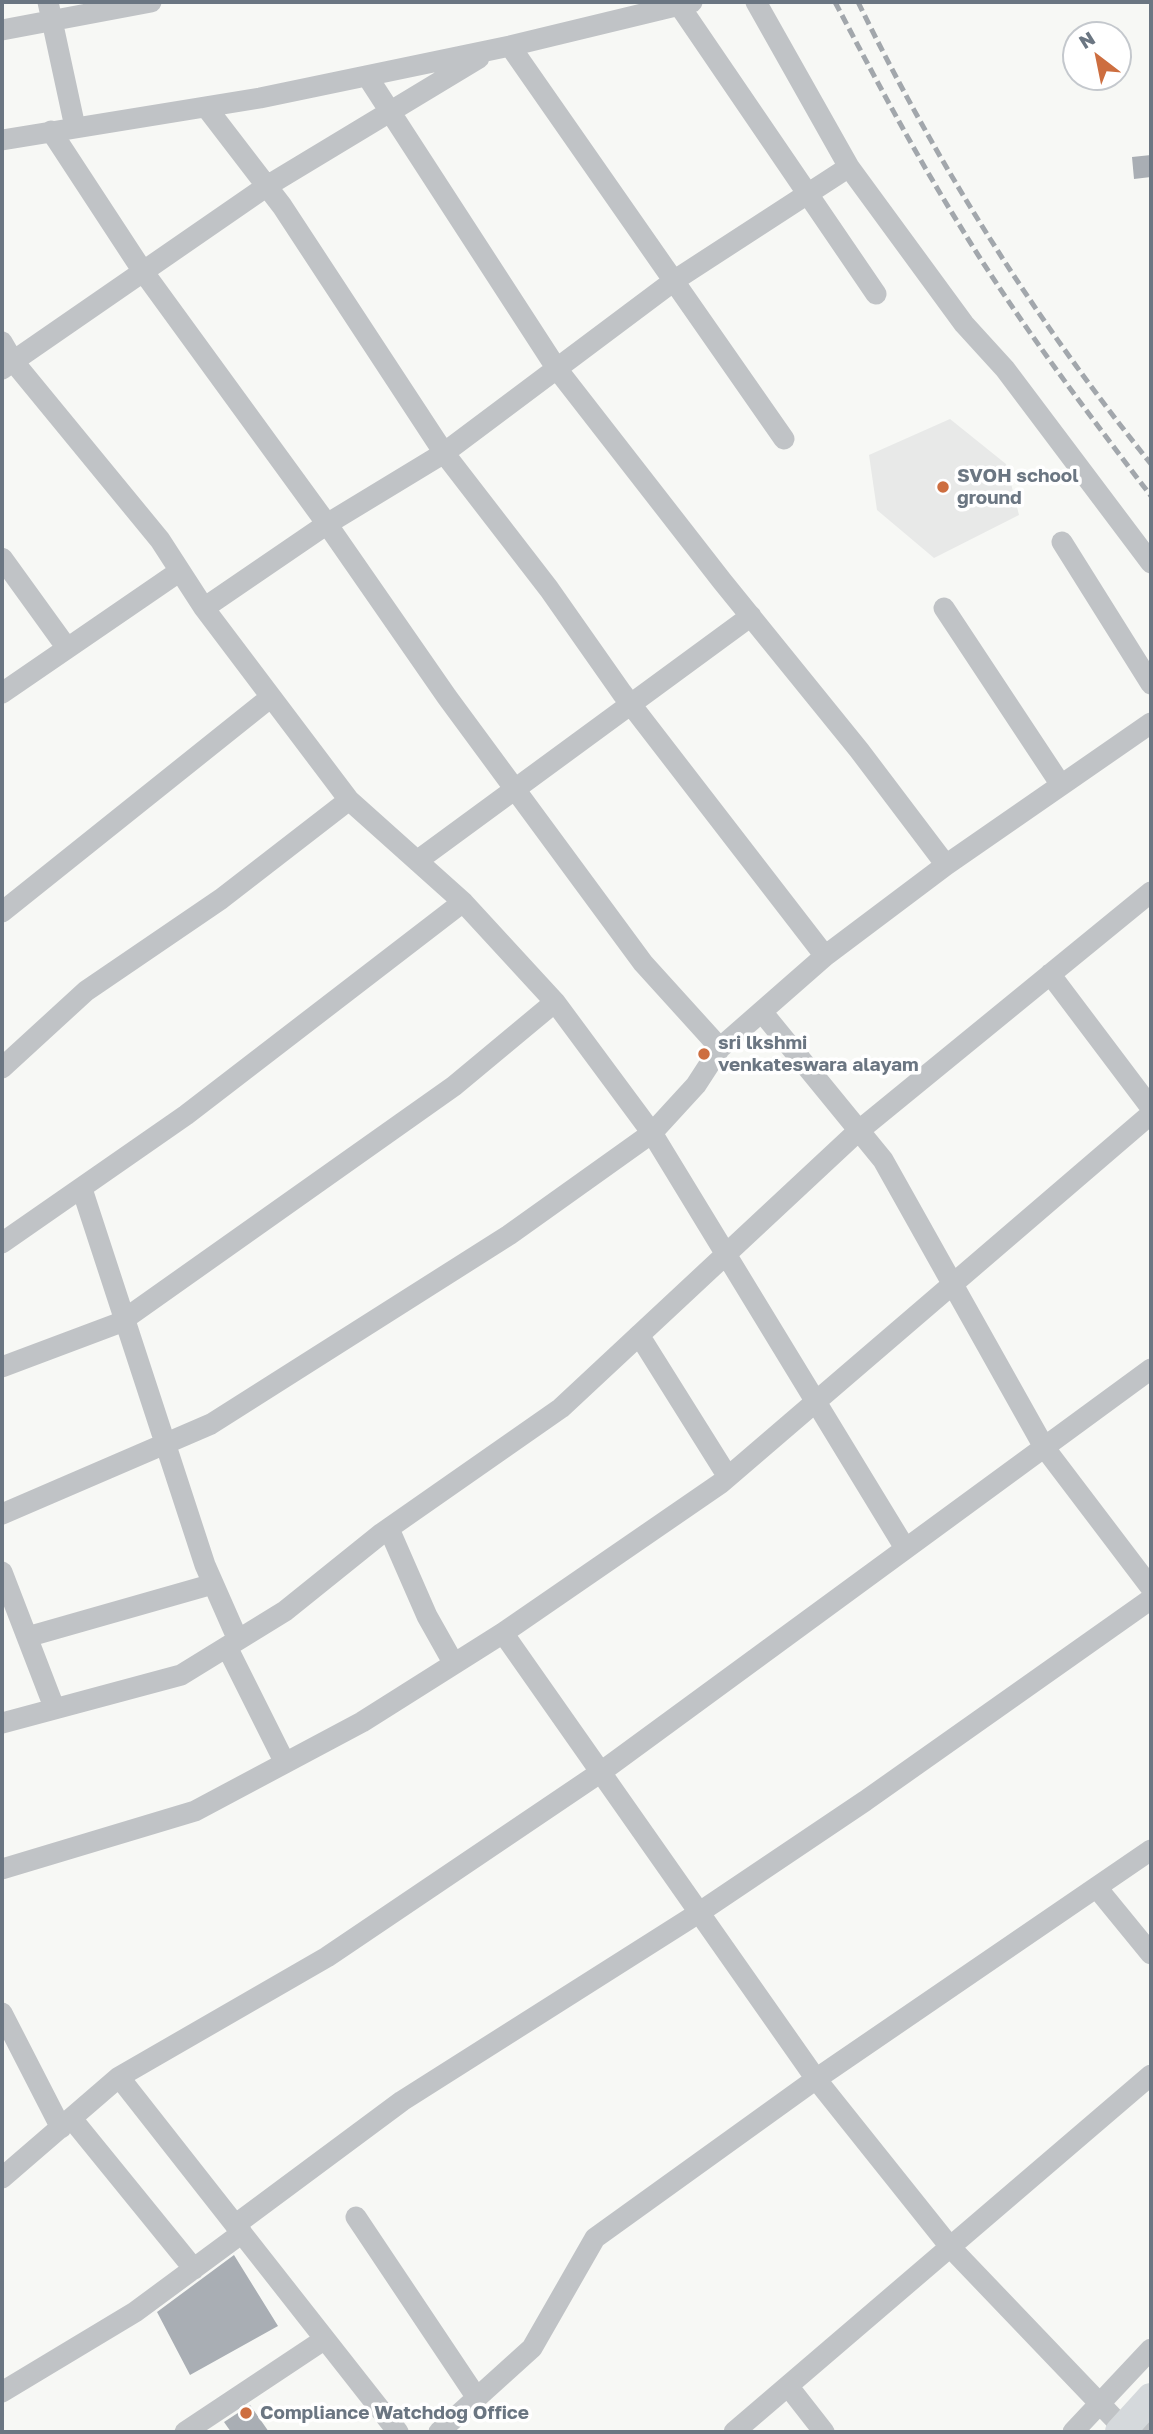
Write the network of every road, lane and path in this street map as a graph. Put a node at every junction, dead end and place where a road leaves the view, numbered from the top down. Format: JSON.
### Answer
{"nodes":[{"id":1,"x":149,"y":2,"type":"edge"},
{"id":2,"x":756,"y":2,"type":"edge"},
{"id":3,"x":686,"y":4,"type":"edge"},
{"id":4,"x":50,"y":11,"type":"edge"},
{"id":5,"x":2,"y":30,"type":"edge"},
{"id":6,"x":501,"y":48,"type":"junction"},
{"id":7,"x":367,"y":76,"type":"junction"},
{"id":8,"x":206,"y":107,"type":"junction"},
{"id":9,"x":391,"y":113,"type":"junction"},
{"id":10,"x":75,"y":127,"type":"junction"},
{"id":11,"x":51,"y":131,"type":"junction"},
{"id":12,"x":2,"y":140,"type":"edge"},
{"id":13,"x":849,"y":167,"type":"junction"},
{"id":14,"x":267,"y":187,"type":"junction"},
{"id":15,"x":809,"y":193,"type":"junction"},
{"id":16,"x":142,"y":270,"type":"junction"},
{"id":17,"x":675,"y":280,"type":"junction"},
{"id":18,"x":876,"y":294,"type":"dead end"},
{"id":19,"x":5,"y":357,"type":"edge"},
{"id":20,"x":557,"y":369,"type":"junction"},
{"id":21,"x":784,"y":439,"type":"dead end"},
{"id":22,"x":444,"y":453,"type":"junction"},
{"id":23,"x":327,"y":524,"type":"junction"},
{"id":24,"x":1062,"y":542,"type":"dead end"},
{"id":25,"x":2,"y":558,"type":"edge"},
{"id":26,"x":1151,"y":563,"type":"edge"},
{"id":27,"x":180,"y":571,"type":"junction"},
{"id":28,"x":204,"y":608,"type":"junction"},
{"id":29,"x":944,"y":608,"type":"dead end"},
{"id":30,"x":751,"y":616,"type":"junction"},
{"id":31,"x":67,"y":648,"type":"junction"},
{"id":32,"x":1151,"y":684,"type":"edge"},
{"id":33,"x":2,"y":692,"type":"edge"},
{"id":34,"x":271,"y":697,"type":"junction"},
{"id":35,"x":632,"y":706,"type":"junction"},
{"id":36,"x":1151,"y":723,"type":"edge"},
{"id":37,"x":1061,"y":785,"type":"junction"},
{"id":38,"x":514,"y":788,"type":"junction"},
{"id":39,"x":349,"y":800,"type":"junction"},
{"id":40,"x":417,"y":861,"type":"junction"},
{"id":41,"x":946,"y":865,"type":"junction"},
{"id":42,"x":1151,"y":892,"type":"edge"},
{"id":43,"x":463,"y":902,"type":"junction"},
{"id":44,"x":2,"y":912,"type":"edge"},
{"id":45,"x":825,"y":956,"type":"junction"},
{"id":46,"x":1050,"y":974,"type":"junction"},
{"id":47,"x":555,"y":1002,"type":"junction"},
{"id":48,"x":762,"y":1012,"type":"junction"},
{"id":49,"x":720,"y":1048,"type":"junction"},
{"id":50,"x":2,"y":1068,"type":"edge"},
{"id":51,"x":1151,"y":1108,"type":"edge"},
{"id":52,"x":1151,"y":1114,"type":"edge"},
{"id":53,"x":861,"y":1129,"type":"junction"},
{"id":54,"x":652,"y":1133,"type":"junction"},
{"id":55,"x":82,"y":1189,"type":"junction"},
{"id":56,"x":4,"y":1238,"type":"edge"},
{"id":57,"x":724,"y":1256,"type":"junction"},
{"id":58,"x":954,"y":1283,"type":"junction"},
{"id":59,"x":124,"y":1320,"type":"junction"},
{"id":60,"x":639,"y":1335,"type":"junction"},
{"id":61,"x":2,"y":1367,"type":"edge"},
{"id":62,"x":1151,"y":1369,"type":"edge"},
{"id":63,"x":814,"y":1403,"type":"junction"},
{"id":64,"x":165,"y":1444,"type":"junction"},
{"id":65,"x":1044,"y":1447,"type":"junction"},
{"id":66,"x":728,"y":1477,"type":"junction"},
{"id":67,"x":2,"y":1514,"type":"edge"},
{"id":68,"x":389,"y":1529,"type":"junction"},
{"id":69,"x":905,"y":1548,"type":"junction"},
{"id":70,"x":2,"y":1572,"type":"edge"},
{"id":71,"x":214,"y":1584,"type":"junction"},
{"id":72,"x":1150,"y":1600,"type":"edge"},
{"id":73,"x":503,"y":1633,"type":"junction"},
{"id":74,"x":27,"y":1637,"type":"junction"},
{"id":75,"x":232,"y":1643,"type":"junction"},
{"id":76,"x":454,"y":1664,"type":"junction"},
{"id":77,"x":54,"y":1707,"type":"junction"},
{"id":78,"x":2,"y":1723,"type":"edge"},
{"id":79,"x":285,"y":1763,"type":"junction"},
{"id":80,"x":601,"y":1772,"type":"junction"},
{"id":81,"x":1151,"y":1850,"type":"edge"},
{"id":82,"x":2,"y":1869,"type":"edge"},
{"id":83,"x":1097,"y":1888,"type":"junction"},
{"id":84,"x":697,"y":1914,"type":"junction"},
{"id":85,"x":1151,"y":1954,"type":"edge"},
{"id":86,"x":2,"y":2013,"type":"edge"},
{"id":87,"x":1151,"y":2075,"type":"edge"},
{"id":88,"x":119,"y":2077,"type":"junction"},
{"id":89,"x":816,"y":2079,"type":"junction"},
{"id":90,"x":67,"y":2124,"type":"junction"},
{"id":91,"x":2,"y":2178,"type":"edge"},
{"id":92,"x":356,"y":2217,"type":"dead end"},
{"id":93,"x":238,"y":2229,"type":"junction"},
{"id":94,"x":951,"y":2248,"type":"junction"},
{"id":95,"x":194,"y":2269,"type":"junction"},
{"id":96,"x":325,"y":2339,"type":"junction"},
{"id":97,"x":1151,"y":2349,"type":"edge"},
{"id":98,"x":788,"y":2386,"type":"junction"},
{"id":99,"x":2,"y":2392,"type":"edge"},
{"id":100,"x":477,"y":2398,"type":"junction"},
{"id":101,"x":1151,"y":2398,"type":"edge"},
{"id":102,"x":1098,"y":2403,"type":"junction"},
{"id":103,"x":1151,"y":2428,"type":"edge"},
{"id":104,"x":185,"y":2432,"type":"edge"},
{"id":105,"x":398,"y":2432,"type":"edge"},
{"id":106,"x":439,"y":2432,"type":"edge"},
{"id":107,"x":734,"y":2432,"type":"edge"},
{"id":108,"x":824,"y":2432,"type":"edge"},
{"id":109,"x":1073,"y":2432,"type":"edge"},
{"id":110,"x":1120,"y":2432,"type":"edge"},
{"id":111,"x":1127,"y":2432,"type":"edge"},
{"id":112,"x":1147,"y":2432,"type":"edge"}],
"edges":[{"from":1,"to":4,"type":"street"},
{"from":2,"to":13,"type":"street"},
{"from":3,"to":6,"type":"street"},
{"from":3,"to":15,"type":"street"},
{"from":4,"to":5,"type":"street"},
{"from":4,"to":10,"type":"street"},
{"from":6,"to":7,"type":"street"},
{"from":6,"to":9,"type":"street"},
{"from":6,"to":17,"type":"street"},
{"from":7,"to":8,"type":"street"},
{"from":7,"to":9,"type":"street"},
{"from":8,"to":10,"type":"street"},
{"from":8,"to":14,"type":"street"},
{"from":9,"to":14,"type":"street"},
{"from":9,"to":20,"type":"street"},
{"from":10,"to":11,"type":"street"},
{"from":11,"to":12,"type":"street"},
{"from":11,"to":16,"type":"street"},
{"from":13,"to":15,"type":"street"},
{"from":13,"to":26,"type":"street"},
{"from":14,"to":16,"type":"street"},
{"from":14,"to":22,"type":"street"},
{"from":15,"to":17,"type":"street"},
{"from":15,"to":18,"type":"street"},
{"from":16,"to":19,"type":"street"},
{"from":16,"to":23,"type":"street"},
{"from":17,"to":20,"type":"street"},
{"from":17,"to":21,"type":"street"},
{"from":19,"to":27,"type":"street"},
{"from":20,"to":22,"type":"street"},
{"from":20,"to":30,"type":"street"},
{"from":22,"to":23,"type":"street"},
{"from":22,"to":35,"type":"street"},
{"from":23,"to":28,"type":"street"},
{"from":23,"to":38,"type":"street"},
{"from":24,"to":32,"type":"street"},
{"from":25,"to":31,"type":"street"},
{"from":27,"to":28,"type":"street"},
{"from":27,"to":31,"type":"street"},
{"from":28,"to":34,"type":"street"},
{"from":29,"to":37,"type":"street"},
{"from":30,"to":35,"type":"street"},
{"from":30,"to":41,"type":"street"},
{"from":31,"to":33,"type":"street"},
{"from":34,"to":39,"type":"street"},
{"from":34,"to":44,"type":"street"},
{"from":35,"to":38,"type":"street"},
{"from":35,"to":45,"type":"street"},
{"from":36,"to":37,"type":"street"},
{"from":37,"to":41,"type":"street"},
{"from":38,"to":40,"type":"street"},
{"from":38,"to":49,"type":"street"},
{"from":39,"to":40,"type":"street"},
{"from":39,"to":50,"type":"street"},
{"from":40,"to":43,"type":"street"},
{"from":41,"to":45,"type":"street"},
{"from":42,"to":46,"type":"street"},
{"from":43,"to":47,"type":"street"},
{"from":43,"to":55,"type":"street"},
{"from":45,"to":48,"type":"street"},
{"from":46,"to":51,"type":"street"},
{"from":46,"to":53,"type":"street"},
{"from":47,"to":54,"type":"street"},
{"from":47,"to":59,"type":"street"},
{"from":48,"to":49,"type":"street"},
{"from":48,"to":53,"type":"street"},
{"from":49,"to":54,"type":"street"},
{"from":52,"to":58,"type":"street"},
{"from":53,"to":57,"type":"street"},
{"from":53,"to":58,"type":"street"},
{"from":54,"to":57,"type":"street"},
{"from":54,"to":64,"type":"street"},
{"from":55,"to":56,"type":"street"},
{"from":55,"to":59,"type":"street"},
{"from":57,"to":60,"type":"street"},
{"from":57,"to":63,"type":"street"},
{"from":58,"to":63,"type":"street"},
{"from":58,"to":65,"type":"street"},
{"from":59,"to":61,"type":"street"},
{"from":59,"to":64,"type":"street"},
{"from":60,"to":66,"type":"street"},
{"from":60,"to":68,"type":"street"},
{"from":62,"to":65,"type":"street"},
{"from":63,"to":66,"type":"street"},
{"from":63,"to":69,"type":"street"},
{"from":64,"to":67,"type":"street"},
{"from":64,"to":71,"type":"street"},
{"from":65,"to":69,"type":"street"},
{"from":65,"to":72,"type":"street"},
{"from":66,"to":73,"type":"street"},
{"from":68,"to":75,"type":"street"},
{"from":68,"to":76,"type":"street"},
{"from":69,"to":80,"type":"street"},
{"from":70,"to":74,"type":"street"},
{"from":71,"to":74,"type":"street"},
{"from":71,"to":75,"type":"street"},
{"from":72,"to":84,"type":"street"},
{"from":73,"to":76,"type":"street"},
{"from":73,"to":80,"type":"street"},
{"from":74,"to":77,"type":"street"},
{"from":75,"to":77,"type":"street"},
{"from":75,"to":79,"type":"street"},
{"from":76,"to":79,"type":"street"},
{"from":77,"to":78,"type":"street"},
{"from":79,"to":82,"type":"street"},
{"from":80,"to":84,"type":"street"},
{"from":80,"to":88,"type":"street"},
{"from":81,"to":83,"type":"street"},
{"from":83,"to":85,"type":"street"},
{"from":83,"to":89,"type":"street"},
{"from":84,"to":89,"type":"street"},
{"from":84,"to":93,"type":"street"},
{"from":86,"to":90,"type":"street"},
{"from":87,"to":94,"type":"street"},
{"from":88,"to":90,"type":"street"},
{"from":88,"to":93,"type":"street"},
{"from":89,"to":94,"type":"street"},
{"from":89,"to":100,"type":"street"},
{"from":90,"to":91,"type":"street"},
{"from":90,"to":95,"type":"street"},
{"from":92,"to":100,"type":"street"},
{"from":93,"to":95,"type":"street"},
{"from":93,"to":96,"type":"street"},
{"from":94,"to":98,"type":"street"},
{"from":94,"to":102,"type":"street"},
{"from":95,"to":99,"type":"street"},
{"from":96,"to":104,"type":"street"},
{"from":96,"to":105,"type":"street"},
{"from":97,"to":102,"type":"street"},
{"from":98,"to":107,"type":"street"},
{"from":98,"to":108,"type":"street"},
{"from":100,"to":106,"type":"street"},
{"from":101,"to":110,"type":"street"},
{"from":102,"to":109,"type":"street"},
{"from":102,"to":111,"type":"street"},
{"from":103,"to":112,"type":"street"}]}
